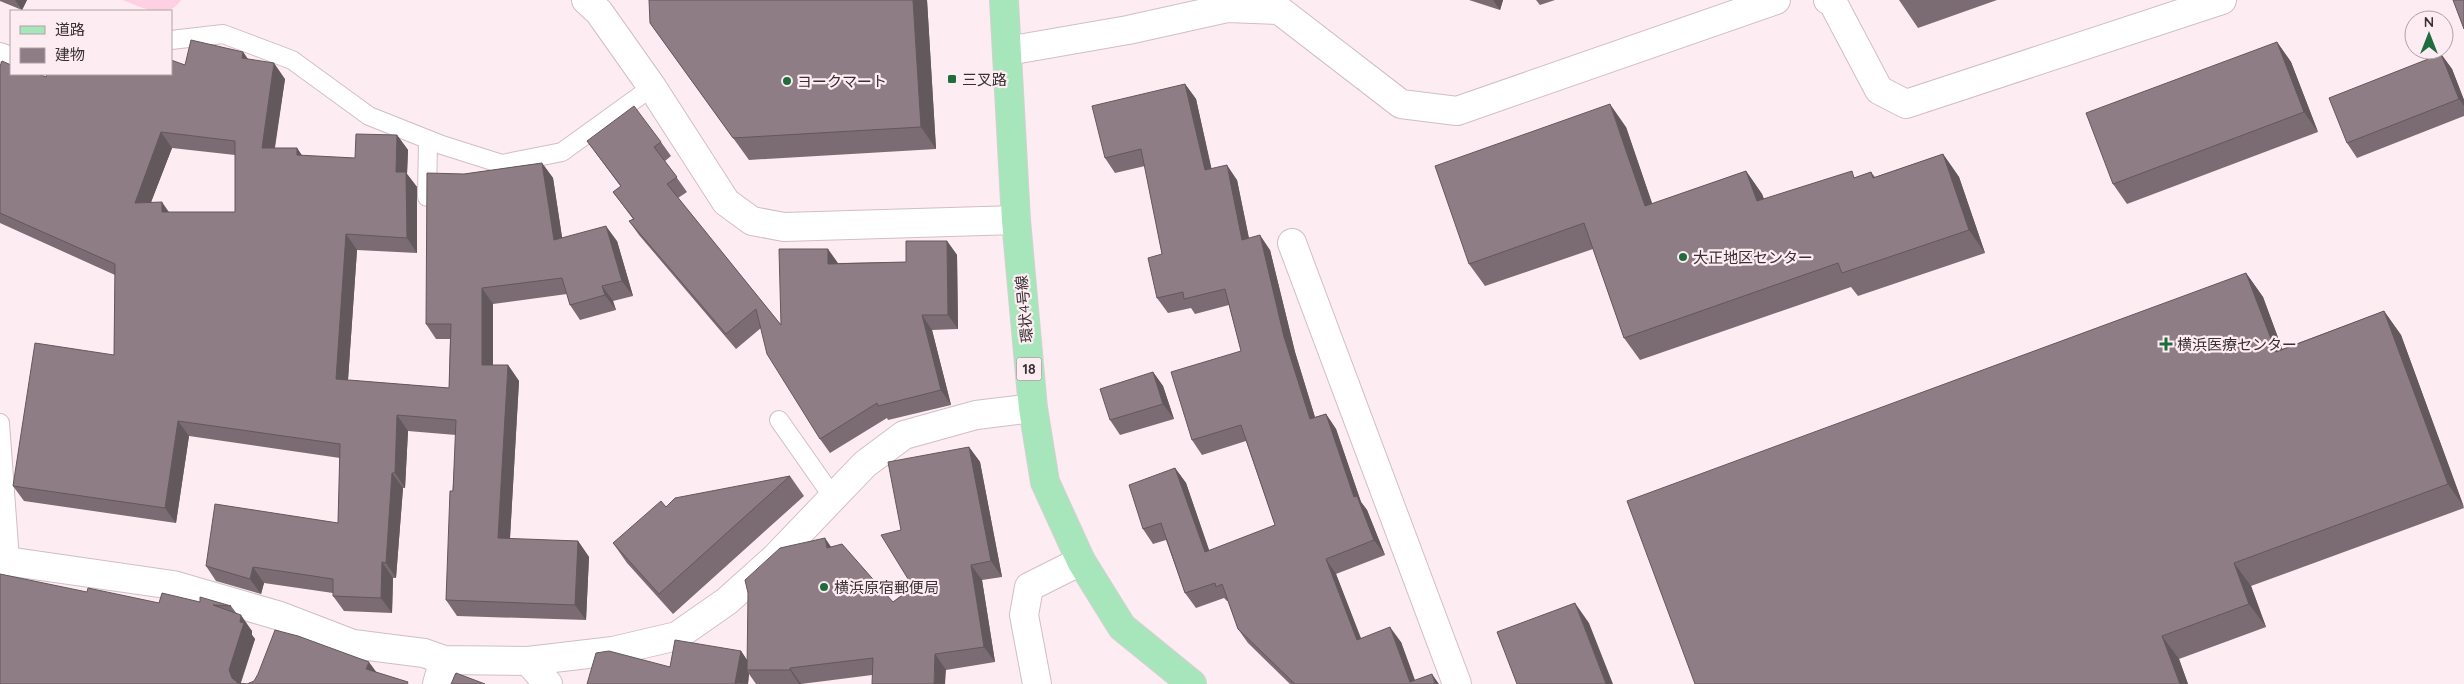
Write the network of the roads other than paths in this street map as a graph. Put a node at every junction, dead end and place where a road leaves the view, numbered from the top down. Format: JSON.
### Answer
{"nodes":[{"id":1,"x":1004,"y":0,"type":"edge"},
{"id":2,"x":1776,"y":0,"type":"edge"},
{"id":3,"x":1828,"y":0,"type":"edge"},
{"id":4,"x":2222,"y":0,"type":"edge"},
{"id":5,"x":597,"y":6,"type":"edge"},
{"id":6,"x":172,"y":40,"type":"edge"},
{"id":7,"x":1007,"y":51,"type":"junction"},
{"id":8,"x":652,"y":87,"type":"junction"},
{"id":9,"x":428,"y":140,"type":"junction"},
{"id":10,"x":427,"y":210,"type":"edge"},
{"id":11,"x":1016,"y":220,"type":"junction"},
{"id":12,"x":1292,"y":243,"type":"dead end"},
{"id":13,"x":1033,"y":408,"type":"junction"},
{"id":14,"x":779,"y":420,"type":"dead end"},
{"id":15,"x":0,"y":423,"type":"edge"},
{"id":16,"x":833,"y":498,"type":"junction"},
{"id":17,"x":5,"y":560,"type":"edge"},
{"id":18,"x":1081,"y":561,"type":"junction"},
{"id":19,"x":280,"y":616,"type":"junction"},
{"id":20,"x":271,"y":641,"type":"edge"},
{"id":21,"x":528,"y":661,"type":"junction"},
{"id":22,"x":441,"y":672,"type":"edge"},
{"id":23,"x":548,"y":684,"type":"edge"},
{"id":24,"x":1037,"y":684,"type":"edge"},
{"id":25,"x":1192,"y":684,"type":"edge"},
{"id":26,"x":1457,"y":684,"type":"edge"}],
"edges":[{"from":1,"to":7,"type":"main road","name":"環状4号線","number":"18"},
{"from":2,"to":7,"type":"street"},
{"from":3,"to":4,"type":"street"},
{"from":5,"to":8,"type":"street"},
{"from":6,"to":9,"type":"lane"},
{"from":7,"to":11,"type":"main road","name":"環状4号線","number":"18"},
{"from":8,"to":9,"type":"lane"},
{"from":8,"to":11,"type":"street"},
{"from":9,"to":10,"type":"lane"},
{"from":11,"to":13,"type":"main road","name":"環状4号線","number":"18"},
{"from":12,"to":26,"type":"street"},
{"from":13,"to":16,"type":"street"},
{"from":13,"to":18,"type":"main road","name":"環状4号線","number":"18"},
{"from":14,"to":16,"type":"lane"},
{"from":15,"to":17,"type":"lane"},
{"from":16,"to":21,"type":"street"},
{"from":17,"to":19,"type":"street"},
{"from":18,"to":24,"type":"street"},
{"from":18,"to":25,"type":"main road","name":"環状4号線","number":"18"},
{"from":19,"to":20,"type":"street"},
{"from":19,"to":22,"type":"street"},
{"from":21,"to":22,"type":"street"},
{"from":21,"to":23,"type":"street"}]}
